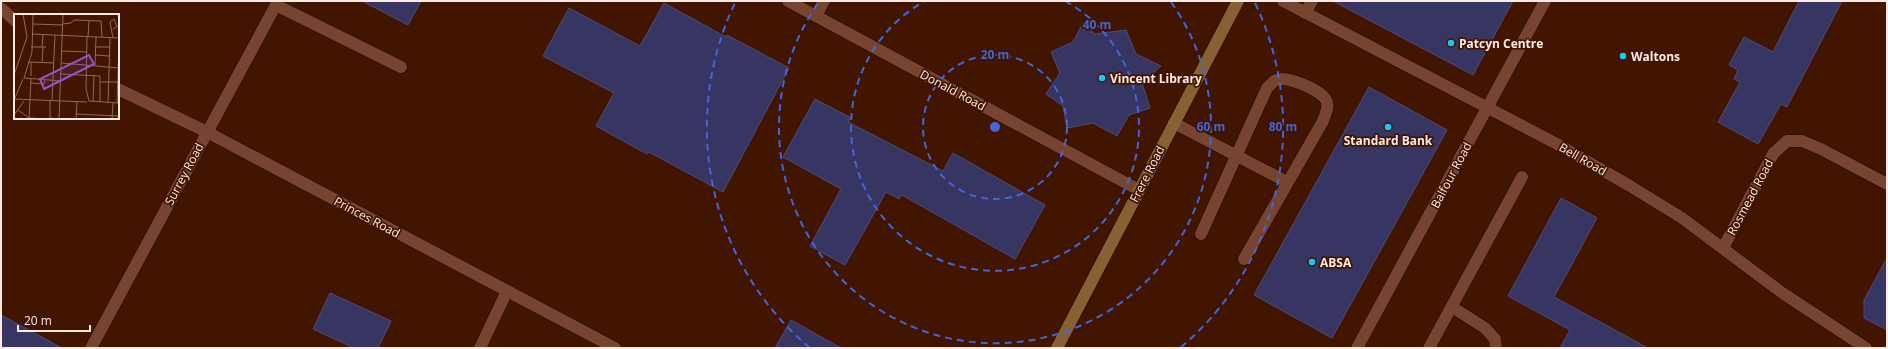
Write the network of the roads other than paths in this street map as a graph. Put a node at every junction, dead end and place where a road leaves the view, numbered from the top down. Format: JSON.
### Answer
{"nodes":[{"id":1,"x":788,"y":1,"type":"edge"},
{"id":2,"x":824,"y":1,"type":"edge"},
{"id":3,"x":1238,"y":1,"type":"edge"},
{"id":4,"x":1283,"y":1,"type":"edge"},
{"id":5,"x":1312,"y":1,"type":"edge"},
{"id":6,"x":1545,"y":1,"type":"edge"},
{"id":7,"x":277,"y":3,"type":"edge"},
{"id":8,"x":1,"y":8,"type":"edge"},
{"id":9,"x":1305,"y":13,"type":"junction"},
{"id":10,"x":816,"y":16,"type":"junction"},
{"id":11,"x":14,"y":20,"type":"edge"},
{"id":12,"x":401,"y":67,"type":"dead end"},
{"id":13,"x":119,"y":89,"type":"edge"},
{"id":14,"x":1487,"y":108,"type":"junction"},
{"id":15,"x":1174,"y":123,"type":"junction"},
{"id":16,"x":206,"y":132,"type":"junction"},
{"id":17,"x":1237,"y":156,"type":"junction"},
{"id":18,"x":1522,"y":177,"type":"dead end"},
{"id":19,"x":1287,"y":182,"type":"junction"},
{"id":20,"x":1887,"y":184,"type":"edge"},
{"id":21,"x":1139,"y":190,"type":"junction"},
{"id":22,"x":1201,"y":234,"type":"dead end"},
{"id":23,"x":1723,"y":248,"type":"junction"},
{"id":24,"x":1244,"y":260,"type":"dead end"},
{"id":25,"x":507,"y":291,"type":"junction"},
{"id":26,"x":1452,"y":307,"type":"junction"},
{"id":27,"x":91,"y":348,"type":"edge"},
{"id":28,"x":480,"y":348,"type":"edge"},
{"id":29,"x":615,"y":348,"type":"edge"},
{"id":30,"x":1057,"y":348,"type":"edge"},
{"id":31,"x":1358,"y":348,"type":"edge"},
{"id":32,"x":1429,"y":348,"type":"edge"},
{"id":33,"x":1496,"y":348,"type":"edge"},
{"id":34,"x":1866,"y":348,"type":"edge"}],
"edges":[{"from":1,"to":10,"type":"street","name":"Donald Road"},
{"from":2,"to":10,"type":"street"},
{"from":3,"to":15,"type":"street","name":"Frere Road"},
{"from":4,"to":9,"type":"street","name":"Bell Road"},
{"from":5,"to":9,"type":"street"},
{"from":6,"to":14,"type":"street","name":"Balfour Road"},
{"from":7,"to":12,"type":"street"},
{"from":7,"to":16,"type":"street","name":"Surrey Road"},
{"from":8,"to":11,"type":"street"},
{"from":9,"to":14,"type":"street","name":"Bell Road"},
{"from":10,"to":21,"type":"street","name":"Donald Road"},
{"from":13,"to":16,"type":"street","name":"Princes Road"},
{"from":14,"to":23,"type":"street","name":"Bell Road"},
{"from":14,"to":31,"type":"street","name":"Balfour Road"},
{"from":15,"to":17,"type":"street"},
{"from":15,"to":21,"type":"street","name":"Frere Road"},
{"from":16,"to":25,"type":"street","name":"Princes Road"},
{"from":16,"to":27,"type":"street","name":"Surrey Road"},
{"from":17,"to":19,"type":"street"},
{"from":17,"to":19,"type":"street"},
{"from":17,"to":22,"type":"street"},
{"from":18,"to":26,"type":"street"},
{"from":19,"to":24,"type":"street"},
{"from":20,"to":23,"type":"street","name":"Rosmead Road"},
{"from":21,"to":30,"type":"street","name":"Frere Road"},
{"from":23,"to":34,"type":"street","name":"Bell Road"},
{"from":25,"to":28,"type":"street"},
{"from":25,"to":29,"type":"street","name":"Princes Road"},
{"from":26,"to":32,"type":"street"},
{"from":26,"to":33,"type":"street"}]}
